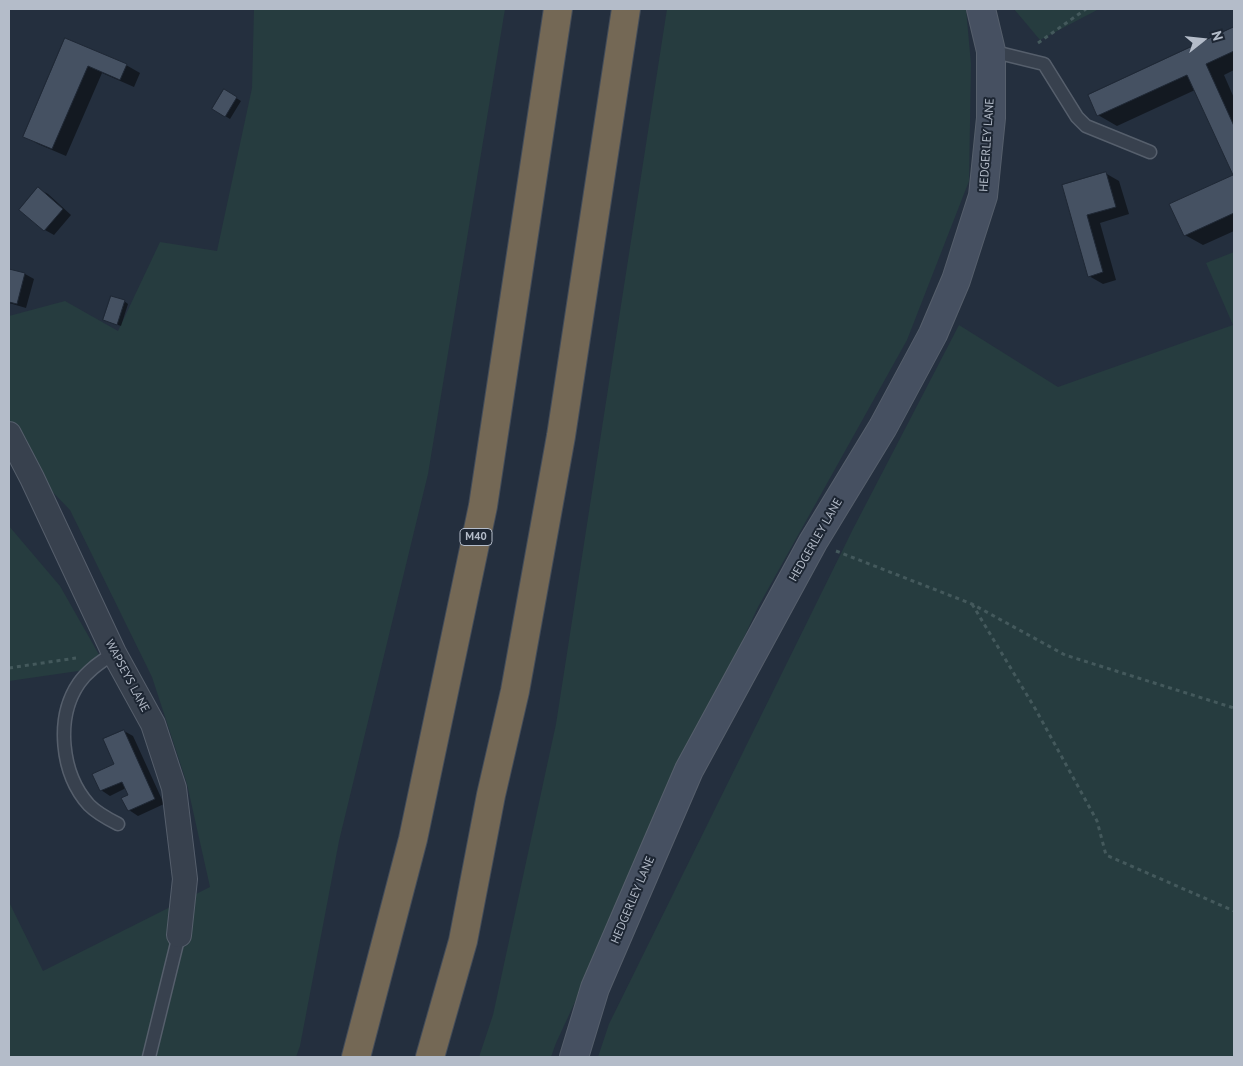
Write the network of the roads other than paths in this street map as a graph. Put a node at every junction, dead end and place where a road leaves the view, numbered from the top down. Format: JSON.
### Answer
{"nodes":[{"id":1,"x":558,"y":9,"type":"edge"},
{"id":2,"x":626,"y":9,"type":"edge"},
{"id":3,"x":981,"y":9,"type":"edge"},
{"id":4,"x":991,"y":51,"type":"junction"},
{"id":5,"x":1150,"y":152,"type":"dead end"},
{"id":6,"x":9,"y":434,"type":"edge"},
{"id":7,"x":114,"y":653,"type":"junction"},
{"id":8,"x":118,"y":824,"type":"dead end"},
{"id":9,"x":179,"y":935,"type":"joint"},
{"id":10,"x":149,"y":1057,"type":"edge"},
{"id":11,"x":356,"y":1057,"type":"edge"},
{"id":12,"x":430,"y":1057,"type":"edge"},
{"id":13,"x":574,"y":1057,"type":"edge"}],
"edges":[{"from":1,"to":11,"type":"highway","number":"M40"},
{"from":2,"to":12,"type":"highway"},
{"from":3,"to":4,"type":"street","name":"HEDGERLEY LANE"},
{"from":4,"to":5,"type":"lane"},
{"from":4,"to":13,"type":"street","name":"HEDGERLEY LANE"},
{"from":6,"to":7,"type":"street","name":"WAPSEYS LANE"},
{"from":7,"to":8,"type":"lane"},
{"from":7,"to":9,"type":"street","name":"WAPSEYS LANE"},
{"from":9,"to":10,"type":"lane"}]}
